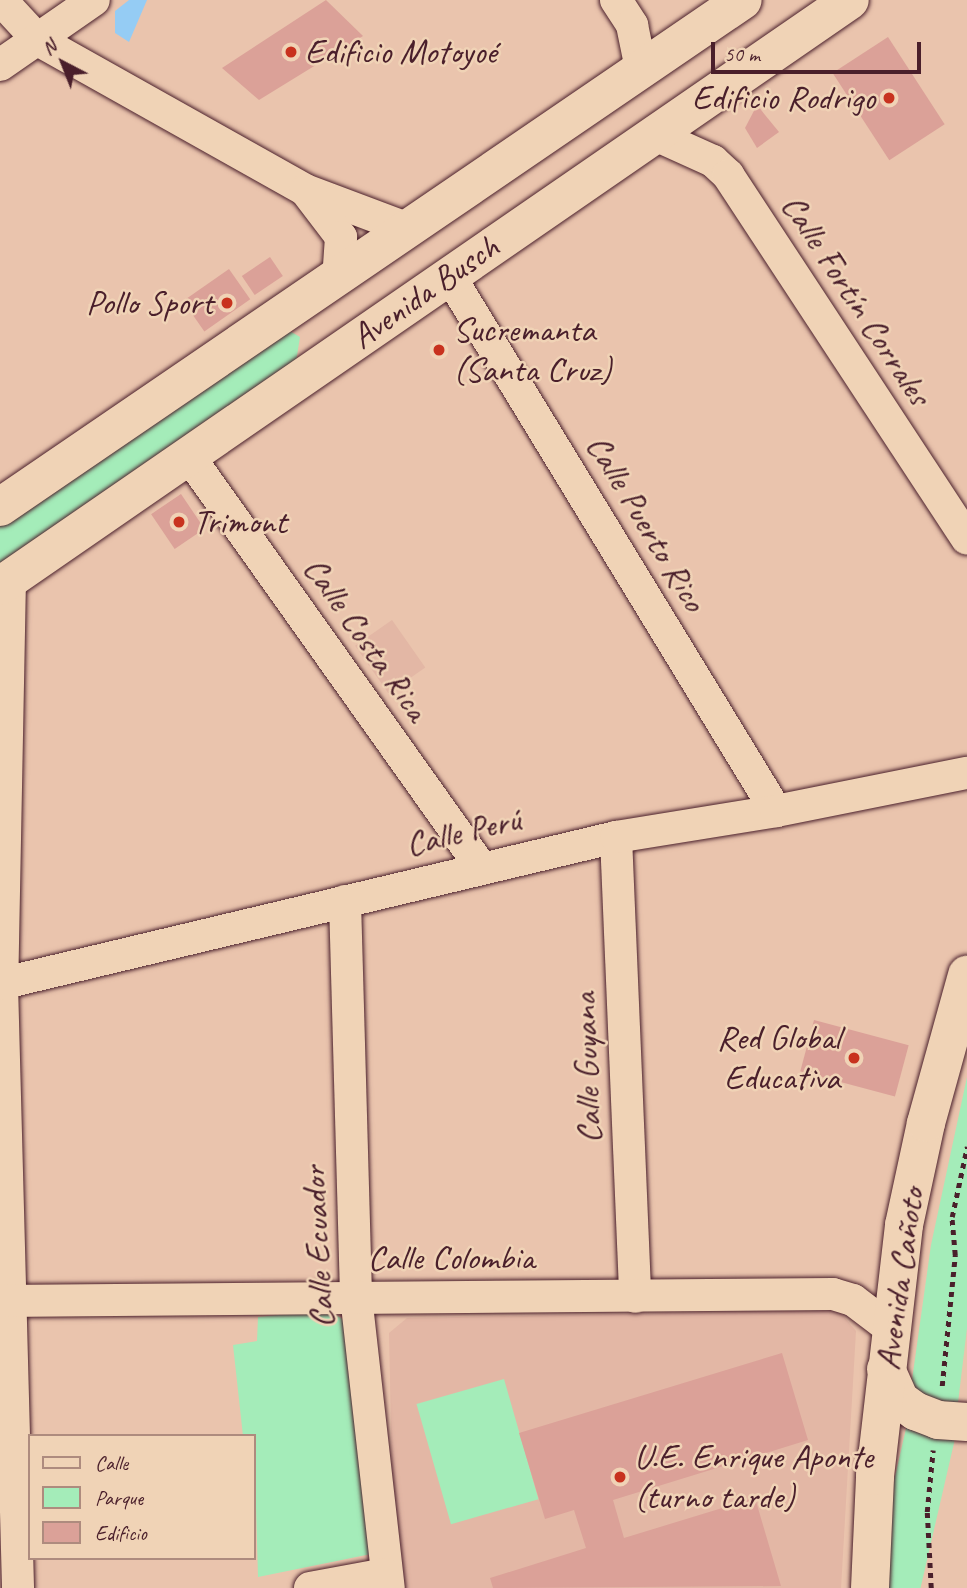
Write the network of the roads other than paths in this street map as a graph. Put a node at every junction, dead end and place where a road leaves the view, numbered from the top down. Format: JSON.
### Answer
{"nodes":[{"id":1,"x":1,"y":0,"type":"edge"},
{"id":2,"x":94,"y":0,"type":"edge"},
{"id":3,"x":616,"y":0,"type":"edge"},
{"id":4,"x":743,"y":0,"type":"edge"},
{"id":5,"x":850,"y":0,"type":"edge"},
{"id":6,"x":38,"y":40,"type":"junction"},
{"id":7,"x":0,"y":65,"type":"edge"},
{"id":8,"x":641,"y":69,"type":"junction"},
{"id":9,"x":653,"y":134,"type":"junction"},
{"id":10,"x":467,"y":188,"type":"junction"},
{"id":11,"x":305,"y":190,"type":"junction"},
{"id":12,"x":410,"y":226,"type":"junction"},
{"id":13,"x":507,"y":235,"type":"junction"},
{"id":14,"x":449,"y":275,"type":"junction"},
{"id":15,"x":338,"y":276,"type":"junction"},
{"id":16,"x":285,"y":312,"type":"junction"},
{"id":17,"x":383,"y":320,"type":"junction"},
{"id":18,"x":315,"y":368,"type":"junction"},
{"id":19,"x":188,"y":455,"type":"junction"},
{"id":20,"x":0,"y":508,"type":"edge"},
{"id":21,"x":967,"y":539,"type":"edge"},
{"id":22,"x":5,"y":582,"type":"edge"},
{"id":23,"x":961,"y":777,"type":"edge"},
{"id":24,"x":776,"y":811,"type":"junction"},
{"id":25,"x":616,"y":837,"type":"junction"},
{"id":26,"x":481,"y":867,"type":"junction"},
{"id":27,"x":345,"y":901,"type":"junction"},
{"id":28,"x":967,"y":975,"type":"edge"},
{"id":29,"x":1,"y":984,"type":"edge"},
{"id":30,"x":356,"y":1296,"type":"junction"},
{"id":31,"x":635,"y":1297,"type":"junction"},
{"id":32,"x":5,"y":1300,"type":"edge"},
{"id":33,"x":891,"y":1329,"type":"junction"},
{"id":34,"x":886,"y":1369,"type":"junction"},
{"id":35,"x":954,"y":1409,"type":"edge"},
{"id":36,"x":387,"y":1581,"type":"edge"},
{"id":37,"x":18,"y":1588,"type":"edge"},
{"id":38,"x":310,"y":1588,"type":"edge"},
{"id":39,"x":870,"y":1588,"type":"edge"}],
"edges":[{"from":1,"to":6,"type":"street"},
{"from":2,"to":6,"type":"street"},
{"from":3,"to":8,"type":"street"},
{"from":4,"to":8,"type":"main road","name":"Avenida Busch"},
{"from":5,"to":9,"type":"main road","name":"Avenida Busch"},
{"from":6,"to":7,"type":"street"},
{"from":6,"to":11,"type":"street"},
{"from":8,"to":10,"type":"main road","name":"Avenida Busch"},
{"from":9,"to":13,"type":"main road","name":"Avenida Busch"},
{"from":9,"to":21,"type":"street","name":"Calle Fortín Corrales"},
{"from":10,"to":12,"type":"main road","name":"Avenida Busch"},
{"from":10,"to":13,"type":"main road"},
{"from":11,"to":12,"type":"street"},
{"from":11,"to":15,"type":"street"},
{"from":12,"to":14,"type":"main road"},
{"from":12,"to":15,"type":"main road","name":"Avenida Busch"},
{"from":13,"to":14,"type":"main road","name":"Avenida Busch"},
{"from":14,"to":17,"type":"main road","name":"Avenida Busch"},
{"from":14,"to":24,"type":"street","name":"Calle Puerto Rico"},
{"from":15,"to":16,"type":"main road","name":"Avenida Busch"},
{"from":15,"to":17,"type":"main road"},
{"from":16,"to":18,"type":"main road"},
{"from":16,"to":20,"type":"main road","name":"Avenida Busch"},
{"from":17,"to":18,"type":"main road","name":"Avenida Busch"},
{"from":18,"to":19,"type":"main road","name":"Avenida Busch"},
{"from":19,"to":22,"type":"main road","name":"Avenida Busch"},
{"from":19,"to":26,"type":"street","name":"Calle Costa Rica"},
{"from":22,"to":29,"type":"street"},
{"from":23,"to":24,"type":"street","name":"Calle Perú"},
{"from":24,"to":25,"type":"street","name":"Calle Perú"},
{"from":25,"to":26,"type":"street","name":"Calle Perú"},
{"from":25,"to":31,"type":"street","name":"Calle Guyana"},
{"from":26,"to":27,"type":"street","name":"Calle Perú"},
{"from":27,"to":29,"type":"street","name":"Calle Perú"},
{"from":27,"to":30,"type":"street","name":"Calle Ecuador"},
{"from":28,"to":33,"type":"main road","name":"Avenida Cañoto"},
{"from":29,"to":32,"type":"street"},
{"from":30,"to":31,"type":"street","name":"Calle Colombia"},
{"from":30,"to":32,"type":"street","name":"Calle Colombia"},
{"from":30,"to":36,"type":"street","name":"Calle Ecuador"},
{"from":31,"to":33,"type":"street","name":"Calle Colombia"},
{"from":32,"to":37,"type":"street"},
{"from":33,"to":34,"type":"main road","name":"Avenida Cañoto"},
{"from":34,"to":35,"type":"main road"},
{"from":34,"to":39,"type":"main road","name":"Avenida Cañoto"},
{"from":36,"to":38,"type":"street"}]}
